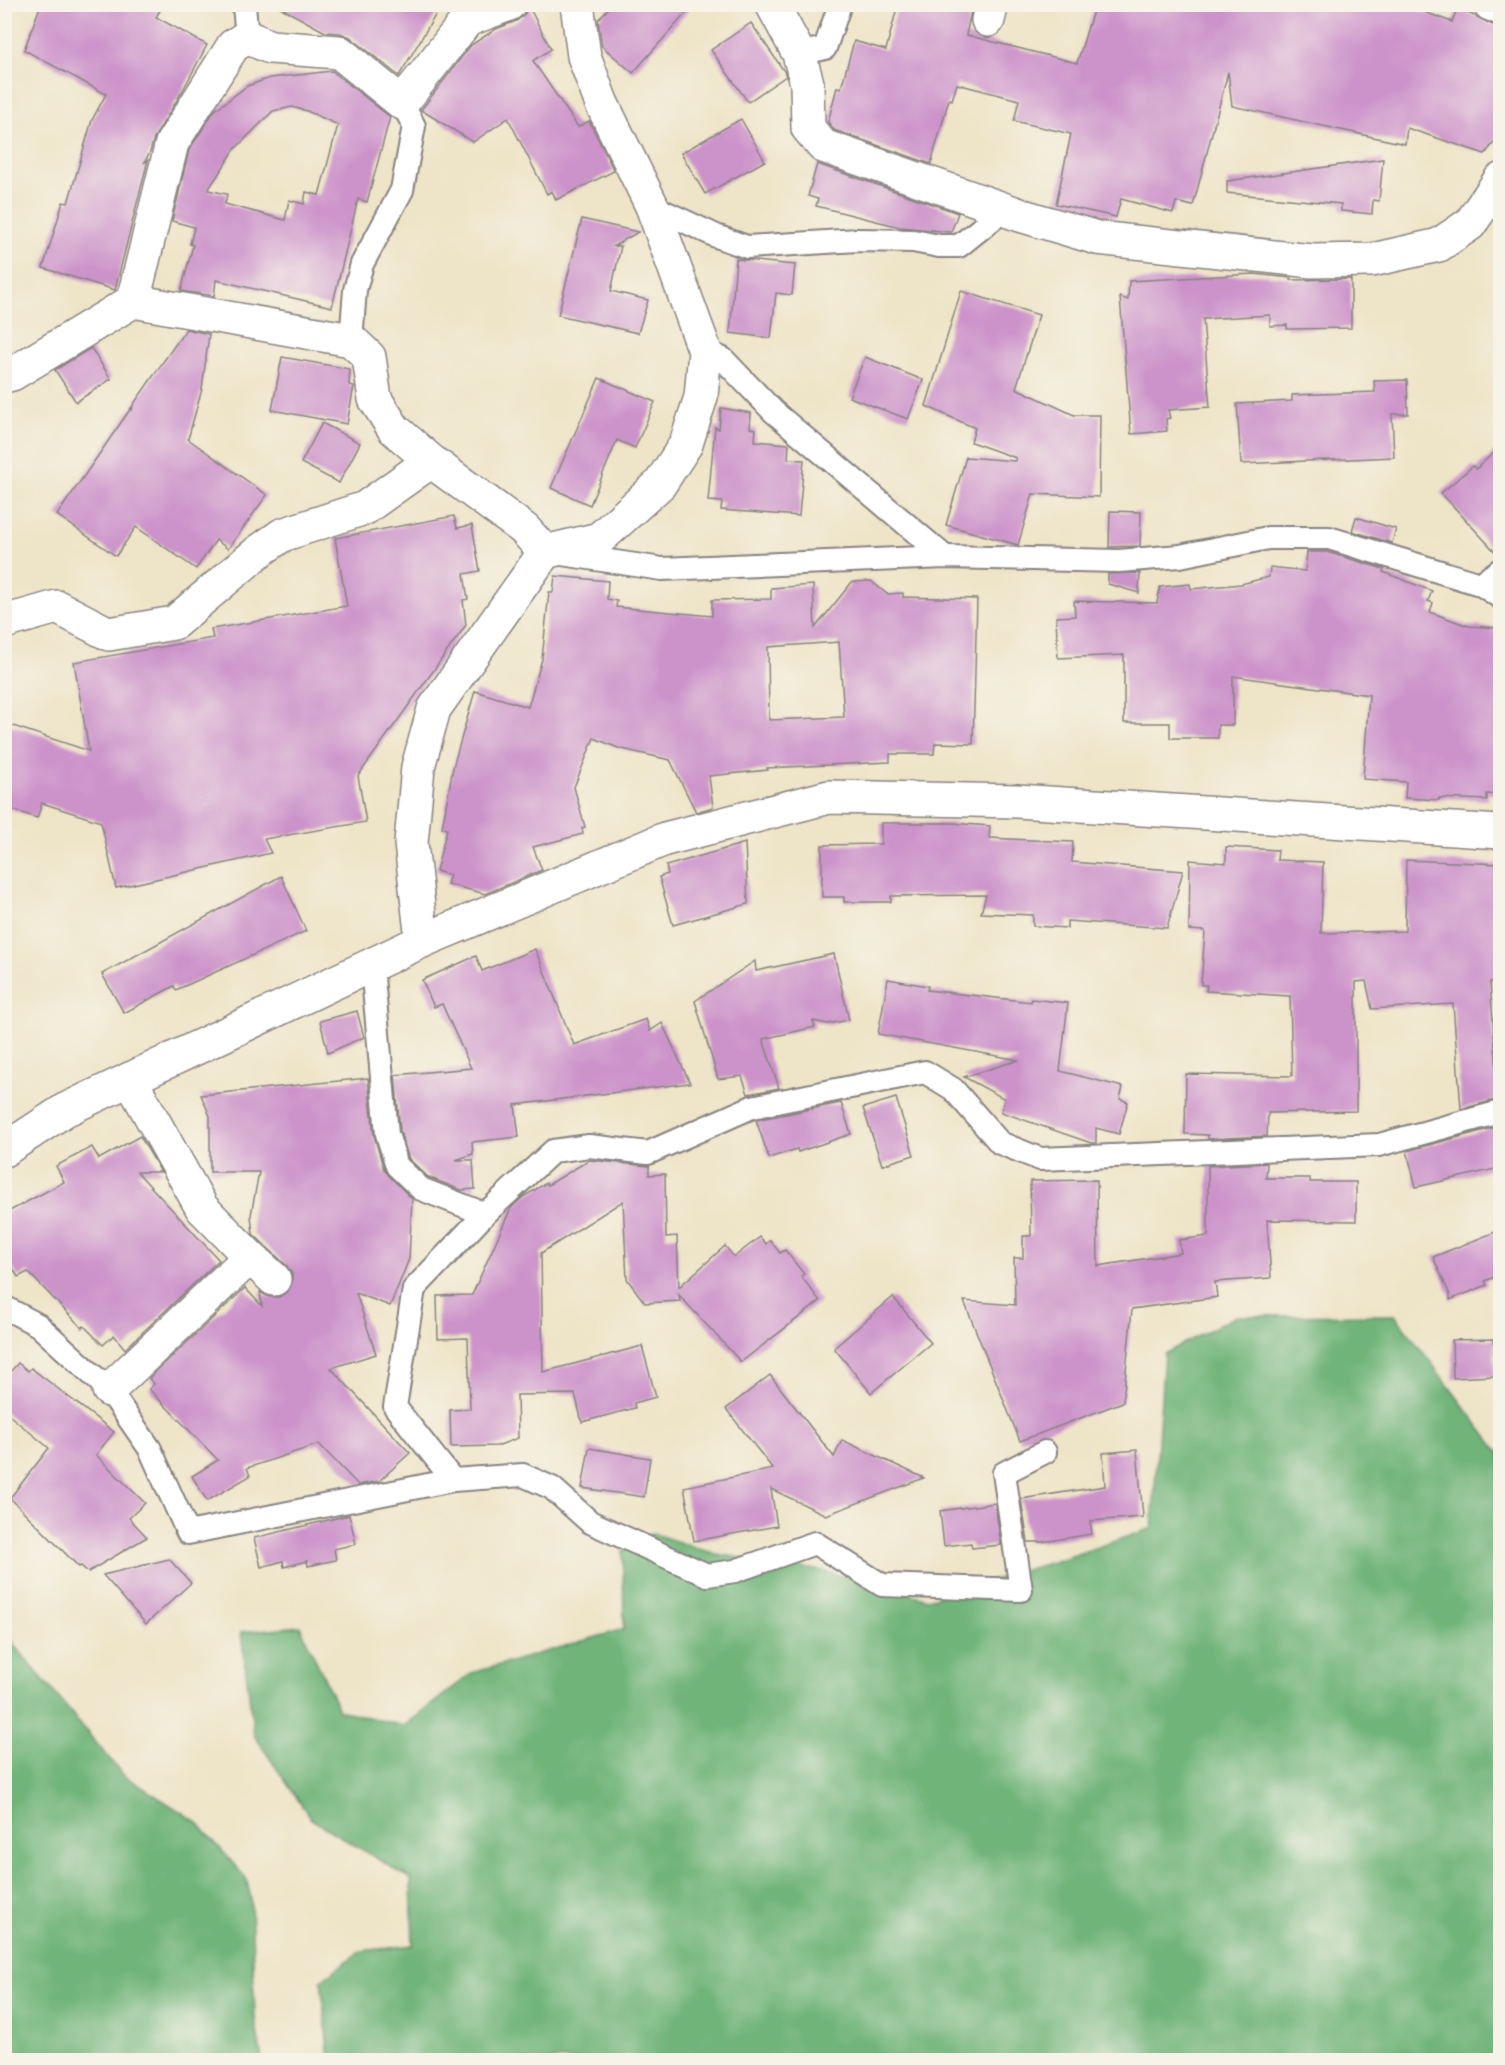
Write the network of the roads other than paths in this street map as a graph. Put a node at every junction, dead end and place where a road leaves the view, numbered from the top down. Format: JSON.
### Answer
{"nodes":[{"id":1,"x":241,"y":4,"type":"edge"},
{"id":2,"x":509,"y":4,"type":"edge"},
{"id":3,"x":577,"y":4,"type":"edge"},
{"id":4,"x":772,"y":4,"type":"edge"},
{"id":5,"x":840,"y":4,"type":"edge"},
{"id":6,"x":1490,"y":4,"type":"edge"},
{"id":7,"x":1500,"y":8,"type":"edge"},
{"id":8,"x":247,"y":37,"type":"junction"},
{"id":9,"x":799,"y":54,"type":"junction"},
{"id":10,"x":402,"y":103,"type":"junction"},
{"id":11,"x":1500,"y":180,"type":"edge"},
{"id":12,"x":652,"y":206,"type":"junction"},
{"id":13,"x":1005,"y":209,"type":"junction"},
{"id":14,"x":132,"y":301,"type":"junction"},
{"id":15,"x":351,"y":340,"type":"junction"},
{"id":16,"x":705,"y":351,"type":"junction"},
{"id":17,"x":4,"y":376,"type":"edge"},
{"id":18,"x":431,"y":461,"type":"junction"},
{"id":19,"x":544,"y":552,"type":"junction"},
{"id":20,"x":945,"y":557,"type":"junction"},
{"id":21,"x":1500,"y":570,"type":"edge"},
{"id":22,"x":1480,"y":584,"type":"junction"},
{"id":23,"x":1500,"y":597,"type":"edge"},
{"id":24,"x":4,"y":622,"type":"edge"},
{"id":25,"x":1500,"y":832,"type":"edge"},
{"id":26,"x":422,"y":941,"type":"junction"},
{"id":27,"x":372,"y":966,"type":"junction"},
{"id":28,"x":130,"y":1079,"type":"junction"},
{"id":29,"x":1500,"y":1112,"type":"edge"},
{"id":30,"x":4,"y":1150,"type":"edge"},
{"id":31,"x":485,"y":1214,"type":"junction"},
{"id":32,"x":250,"y":1257,"type":"junction"},
{"id":33,"x":274,"y":1279,"type":"dead end"},
{"id":34,"x":4,"y":1307,"type":"edge"},
{"id":35,"x":109,"y":1390,"type":"junction"},
{"id":36,"x":1044,"y":1452,"type":"dead end"},
{"id":37,"x":453,"y":1480,"type":"junction"}],
"edges":[{"from":1,"to":8,"type":"lane"},
{"from":2,"to":10,"type":"street"},
{"from":3,"to":12,"type":"street"},
{"from":4,"to":9,"type":"street"},
{"from":5,"to":9,"type":"lane"},
{"from":6,"to":7,"type":"street"},
{"from":8,"to":10,"type":"street"},
{"from":8,"to":14,"type":"street"},
{"from":9,"to":13,"type":"street"},
{"from":10,"to":15,"type":"lane"},
{"from":11,"to":13,"type":"street"},
{"from":12,"to":13,"type":"lane"},
{"from":12,"to":16,"type":"street"},
{"from":14,"to":15,"type":"street"},
{"from":14,"to":17,"type":"street"},
{"from":15,"to":18,"type":"street"},
{"from":16,"to":19,"type":"street"},
{"from":16,"to":20,"type":"lane"},
{"from":18,"to":19,"type":"street"},
{"from":18,"to":24,"type":"street"},
{"from":19,"to":20,"type":"lane"},
{"from":19,"to":26,"type":"street"},
{"from":20,"to":22,"type":"lane"},
{"from":21,"to":22,"type":"lane"},
{"from":22,"to":23,"type":"lane"},
{"from":25,"to":26,"type":"street"},
{"from":26,"to":27,"type":"street"},
{"from":27,"to":28,"type":"street"},
{"from":27,"to":31,"type":"lane"},
{"from":28,"to":30,"type":"street"},
{"from":28,"to":32,"type":"street"},
{"from":29,"to":31,"type":"lane"},
{"from":31,"to":37,"type":"lane"},
{"from":32,"to":33,"type":"street"},
{"from":32,"to":35,"type":"street"},
{"from":34,"to":35,"type":"lane"},
{"from":35,"to":37,"type":"lane"},
{"from":36,"to":37,"type":"lane"}]}
